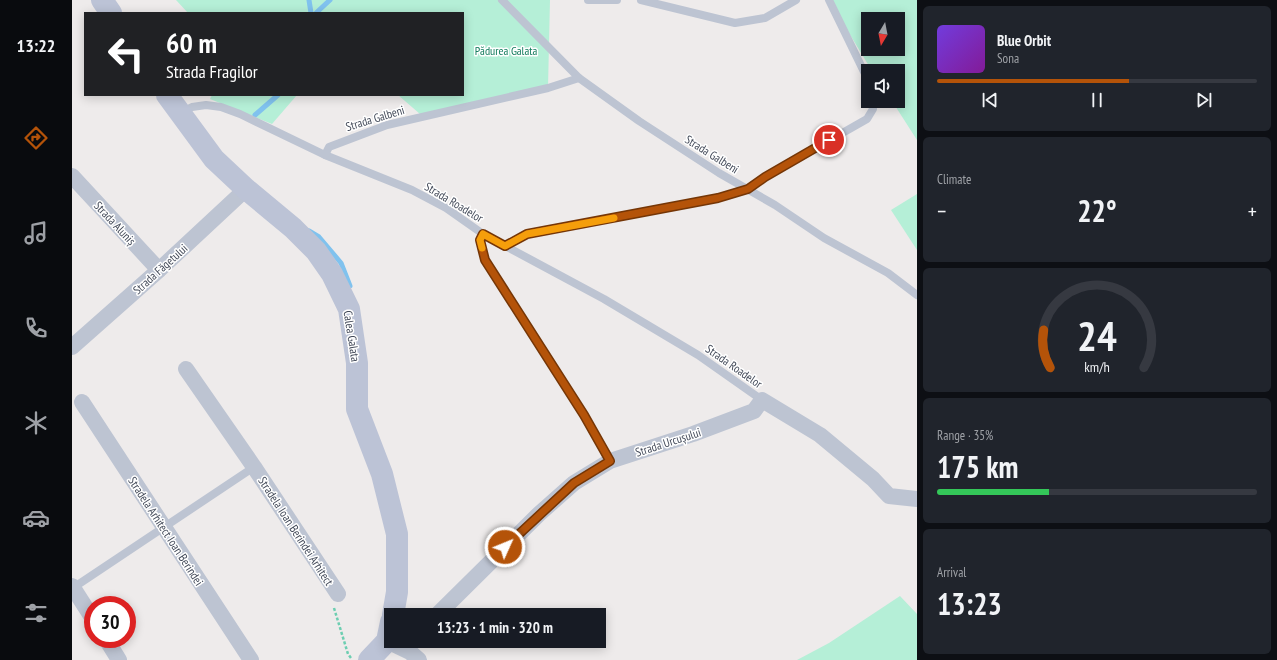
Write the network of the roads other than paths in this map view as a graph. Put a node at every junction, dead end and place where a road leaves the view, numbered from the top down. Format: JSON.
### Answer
{"nodes":[{"id":1,"x":102,"y":0,"type":"edge"},
{"id":2,"x":502,"y":0,"type":"edge"},
{"id":3,"x":588,"y":0,"type":"edge"},
{"id":4,"x":616,"y":0,"type":"edge"},
{"id":5,"x":641,"y":0,"type":"edge"},
{"id":6,"x":796,"y":0,"type":"edge"},
{"id":7,"x":829,"y":0,"type":"edge"},
{"id":8,"x":110,"y":12,"type":"edge"},
{"id":9,"x":861,"y":66,"type":"edge"},
{"id":10,"x":579,"y":78,"type":"junction"},
{"id":11,"x":168,"y":96,"type":"edge"},
{"id":12,"x":873,"y":108,"type":"edge"},
{"id":13,"x":179,"y":113,"type":"junction"},
{"id":14,"x":325,"y":155,"type":"junction"},
{"id":15,"x":72,"y":176,"type":"edge"},
{"id":16,"x":246,"y":189,"type":"junction"},
{"id":17,"x":748,"y":189,"type":"junction"},
{"id":18,"x":483,"y":234,"type":"junction"},
{"id":19,"x":505,"y":246,"type":"junction"},
{"id":20,"x":159,"y":270,"type":"junction"},
{"id":21,"x":917,"y":295,"type":"edge"},
{"id":22,"x":72,"y":347,"type":"edge"},
{"id":23,"x":186,"y":369,"type":"dead end"},
{"id":24,"x":762,"y":400,"type":"junction"},
{"id":25,"x":82,"y":402,"type":"dead end"},
{"id":26,"x":610,"y":461,"type":"junction"},
{"id":27,"x":254,"y":467,"type":"junction"},
{"id":28,"x":917,"y":499,"type":"edge"},
{"id":29,"x":164,"y":527,"type":"junction"},
{"id":30,"x":72,"y":587,"type":"edge"},
{"id":31,"x":338,"y":594,"type":"road end"},
{"id":32,"x":84,"y":605,"type":"edge"},
{"id":33,"x":394,"y":608,"type":"edge"},
{"id":34,"x":444,"y":608,"type":"edge"},
{"id":35,"x":384,"y":642,"type":"edge"},
{"id":36,"x":112,"y":648,"type":"edge"},
{"id":37,"x":405,"y":648,"type":"edge"},
{"id":38,"x":119,"y":660,"type":"edge"},
{"id":39,"x":251,"y":660,"type":"edge"},
{"id":40,"x":369,"y":660,"type":"edge"},
{"id":41,"x":419,"y":660,"type":"edge"}],
"edges":[{"from":1,"to":8,"type":"street"},
{"from":2,"to":10,"type":"lane","name":"Strada Galbeni"},
{"from":3,"to":4,"type":"lane"},
{"from":5,"to":6,"type":"lane"},
{"from":7,"to":9,"type":"lane"},
{"from":10,"to":14,"type":"lane","name":"Strada Galbeni"},
{"from":10,"to":17,"type":"lane","name":"Strada Galbeni"},
{"from":11,"to":13,"type":"street","name":"Calea Galata"},
{"from":12,"to":17,"type":"lane"},
{"from":13,"to":14,"type":"lane","name":"Strada Roadelor"},
{"from":13,"to":16,"type":"street","name":"Calea Galata"},
{"from":14,"to":18,"type":"lane","name":"Strada Roadelor"},
{"from":15,"to":20,"type":"street","name":"Strada Aluniș"},
{"from":16,"to":20,"type":"street","name":"Strada Făgetului"},
{"from":16,"to":33,"type":"street","name":"Calea Galata"},
{"from":17,"to":19,"type":"lane"},
{"from":17,"to":21,"type":"lane","name":"Strada Galbeni"},
{"from":18,"to":19,"type":"lane","name":"Strada Roadelor"},
{"from":18,"to":26,"type":"lane"},
{"from":19,"to":24,"type":"lane","name":"Strada Roadelor"},
{"from":20,"to":22,"type":"street","name":"Strada Făgetului"},
{"from":23,"to":27,"type":"street","name":"Stradela Ioan Berindei Arhitect"},
{"from":24,"to":26,"type":"street","name":"Strada Urcușului"},
{"from":24,"to":28,"type":"street"},
{"from":25,"to":29,"type":"street","name":"Stradela Arhitect Ioan Berindei"},
{"from":26,"to":34,"type":"street","name":"Strada Urcușului"},
{"from":27,"to":29,"type":"lane","name":"Stradela Ioan Berindei Arhitect"},
{"from":27,"to":31,"type":"street","name":"Stradela Ioan Berindei Arhitect"},
{"from":29,"to":30,"type":"lane","name":"Stradela Ioan Berindei Arhitect"},
{"from":29,"to":39,"type":"street","name":"Stradela Arhitect Ioan Berindei"},
{"from":30,"to":32,"type":"street"},
{"from":35,"to":40,"type":"street"},
{"from":36,"to":38,"type":"street"},
{"from":37,"to":41,"type":"street"}]}
